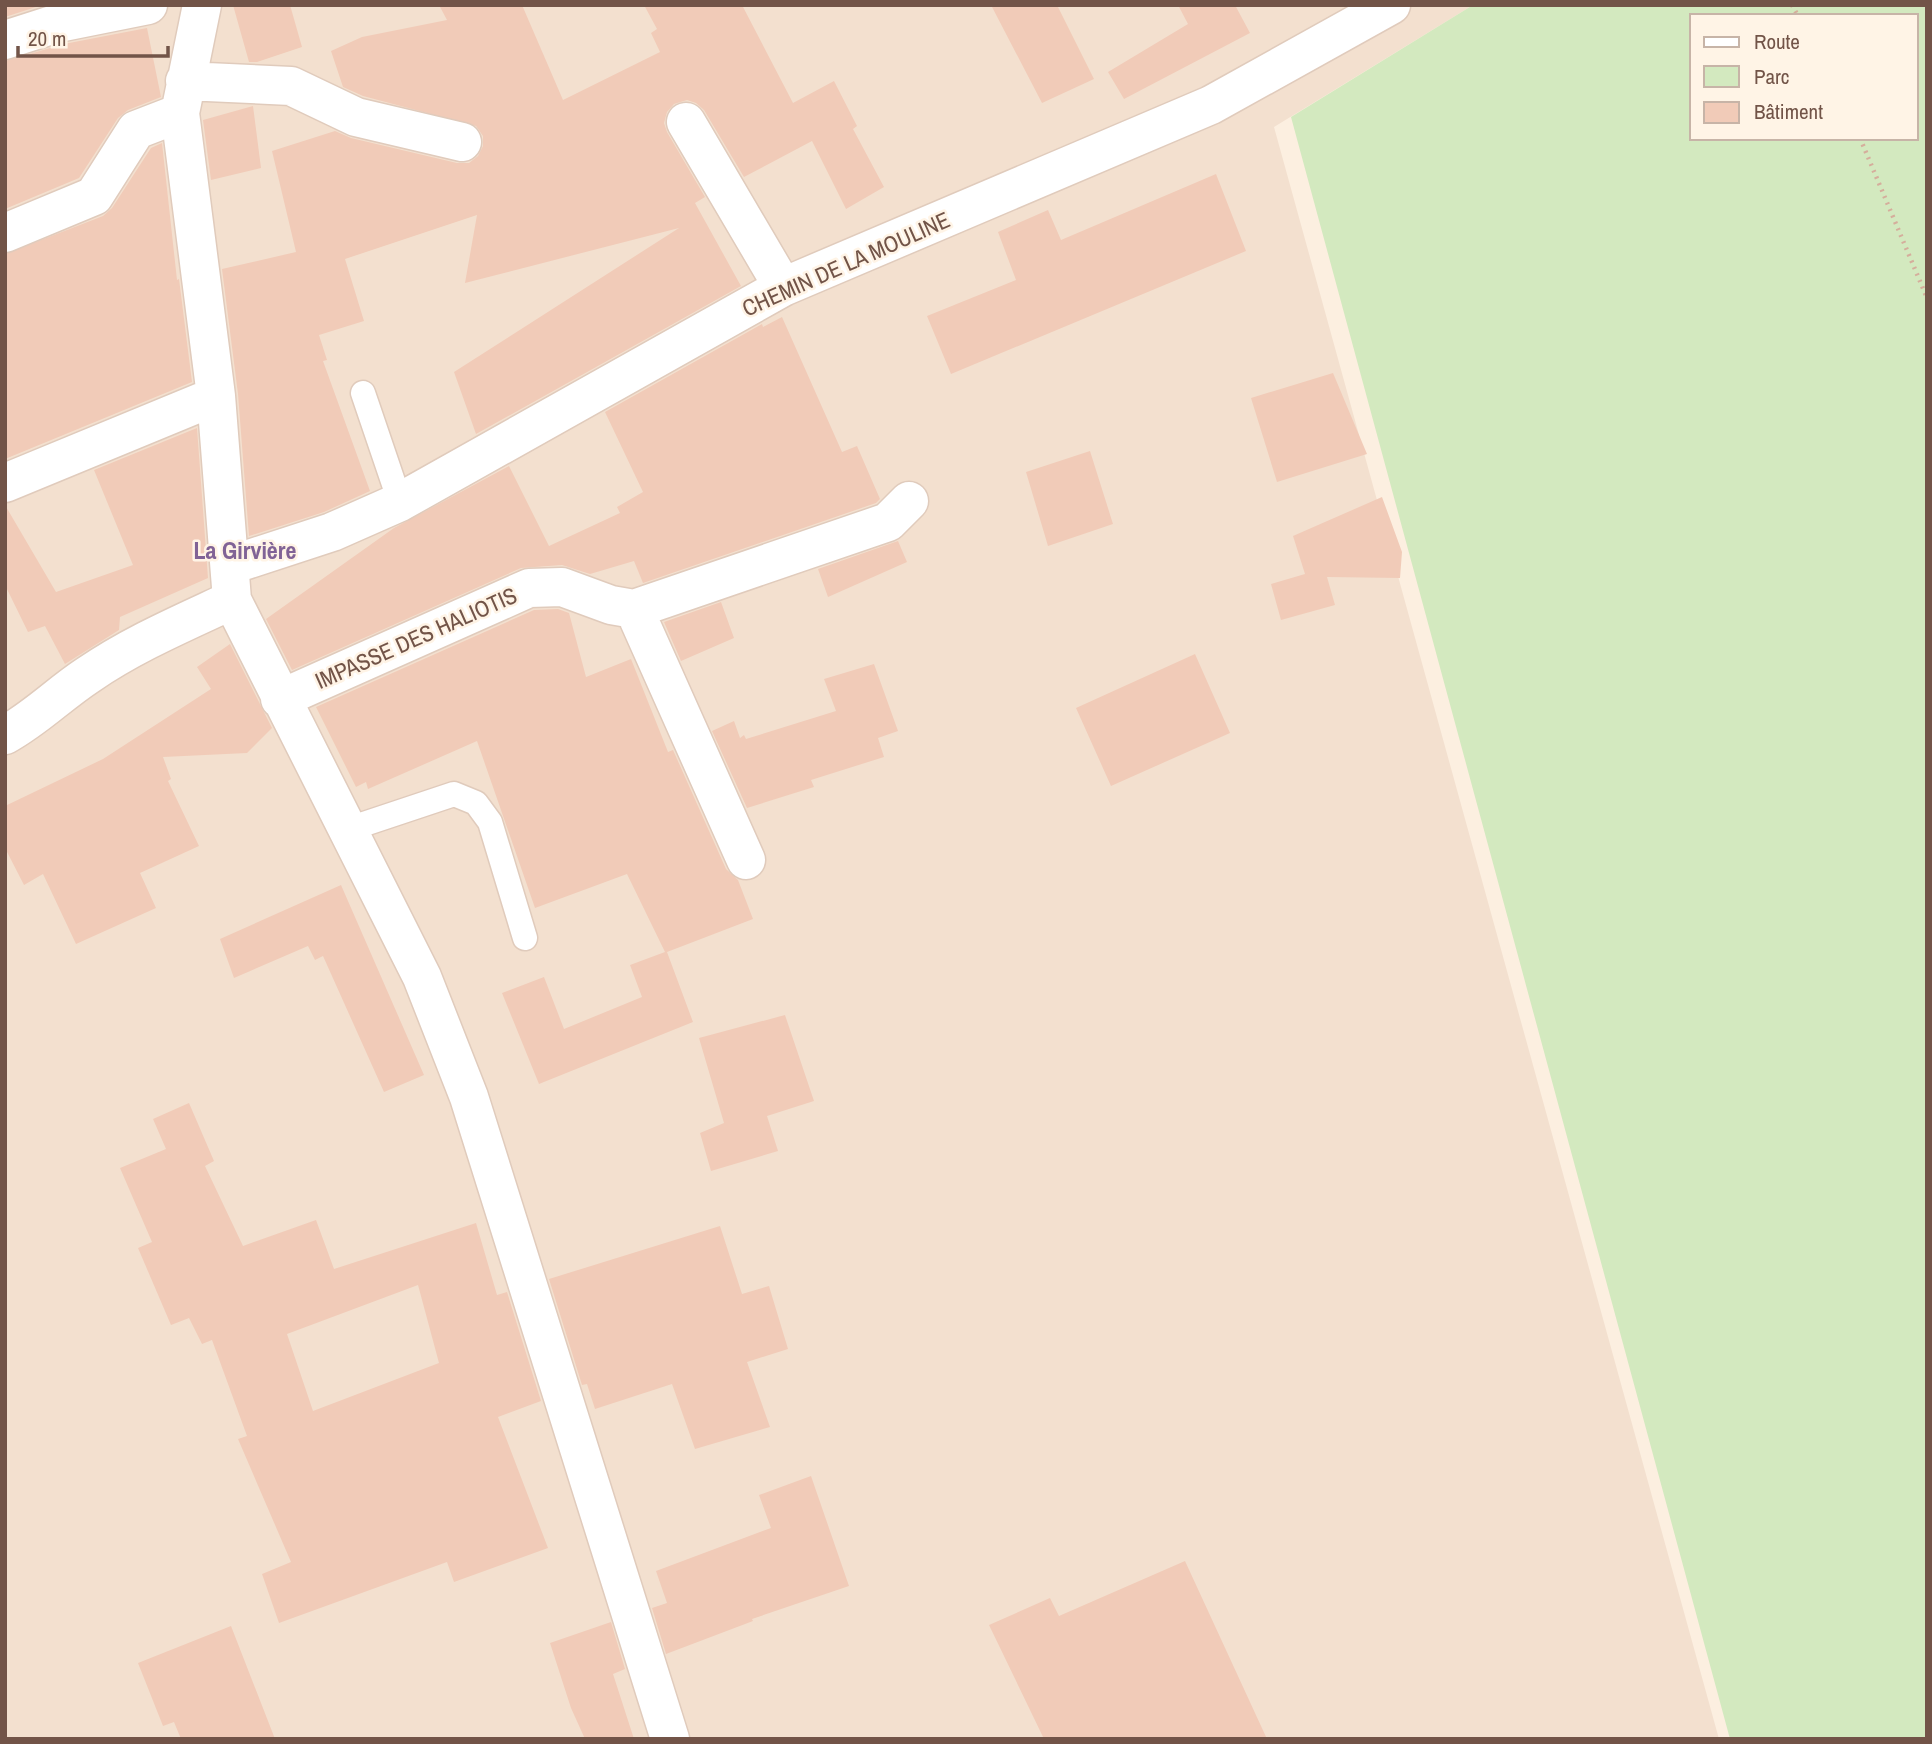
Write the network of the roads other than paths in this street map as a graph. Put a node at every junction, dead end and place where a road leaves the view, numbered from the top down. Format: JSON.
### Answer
{"nodes":[{"id":1,"x":148,"y":5,"type":"edge"},
{"id":2,"x":202,"y":5,"type":"edge"},
{"id":3,"x":1391,"y":5,"type":"edge"},
{"id":4,"x":5,"y":40,"type":"edge"},
{"id":5,"x":182,"y":97,"type":"junction"},
{"id":6,"x":686,"y":122,"type":"dead end"},
{"id":7,"x":461,"y":142,"type":"dead end"},
{"id":8,"x":5,"y":233,"type":"edge"},
{"id":9,"x":783,"y":287,"type":"junction"},
{"id":10,"x":363,"y":393,"type":"dead end"},
{"id":11,"x":216,"y":397,"type":"junction"},
{"id":12,"x":5,"y":483,"type":"edge"},
{"id":13,"x":909,"y":501,"type":"dead end"},
{"id":14,"x":400,"y":502,"type":"junction"},
{"id":15,"x":231,"y":582,"type":"junction"},
{"id":16,"x":634,"y":609,"type":"junction"},
{"id":17,"x":279,"y":699,"type":"junction"},
{"id":18,"x":5,"y":735,"type":"edge"},
{"id":19,"x":349,"y":829,"type":"junction"},
{"id":20,"x":747,"y":860,"type":"dead end"},
{"id":21,"x":526,"y":938,"type":"dead end"},
{"id":22,"x":670,"y":1739,"type":"edge"}],
"edges":[{"from":1,"to":4,"type":"street"},
{"from":2,"to":5,"type":"street"},
{"from":3,"to":9,"type":"street","name":"CHEMIN DE LA MOULINE"},
{"from":5,"to":7,"type":"street"},
{"from":5,"to":8,"type":"street"},
{"from":5,"to":11,"type":"street"},
{"from":6,"to":9,"type":"street"},
{"from":9,"to":14,"type":"street","name":"CHEMIN DE LA MOULINE"},
{"from":10,"to":14,"type":"lane"},
{"from":11,"to":12,"type":"street"},
{"from":11,"to":15,"type":"street"},
{"from":13,"to":16,"type":"street"},
{"from":14,"to":15,"type":"street","name":"CHEMIN DE LA MOULINE"},
{"from":15,"to":17,"type":"street"},
{"from":15,"to":18,"type":"street","name":"CHEMIN DE LA MOULINE"},
{"from":16,"to":17,"type":"street","name":"IMPASSE DES HALIOTIS"},
{"from":16,"to":20,"type":"street"},
{"from":17,"to":19,"type":"street"},
{"from":19,"to":21,"type":"lane"},
{"from":19,"to":22,"type":"street"}]}
